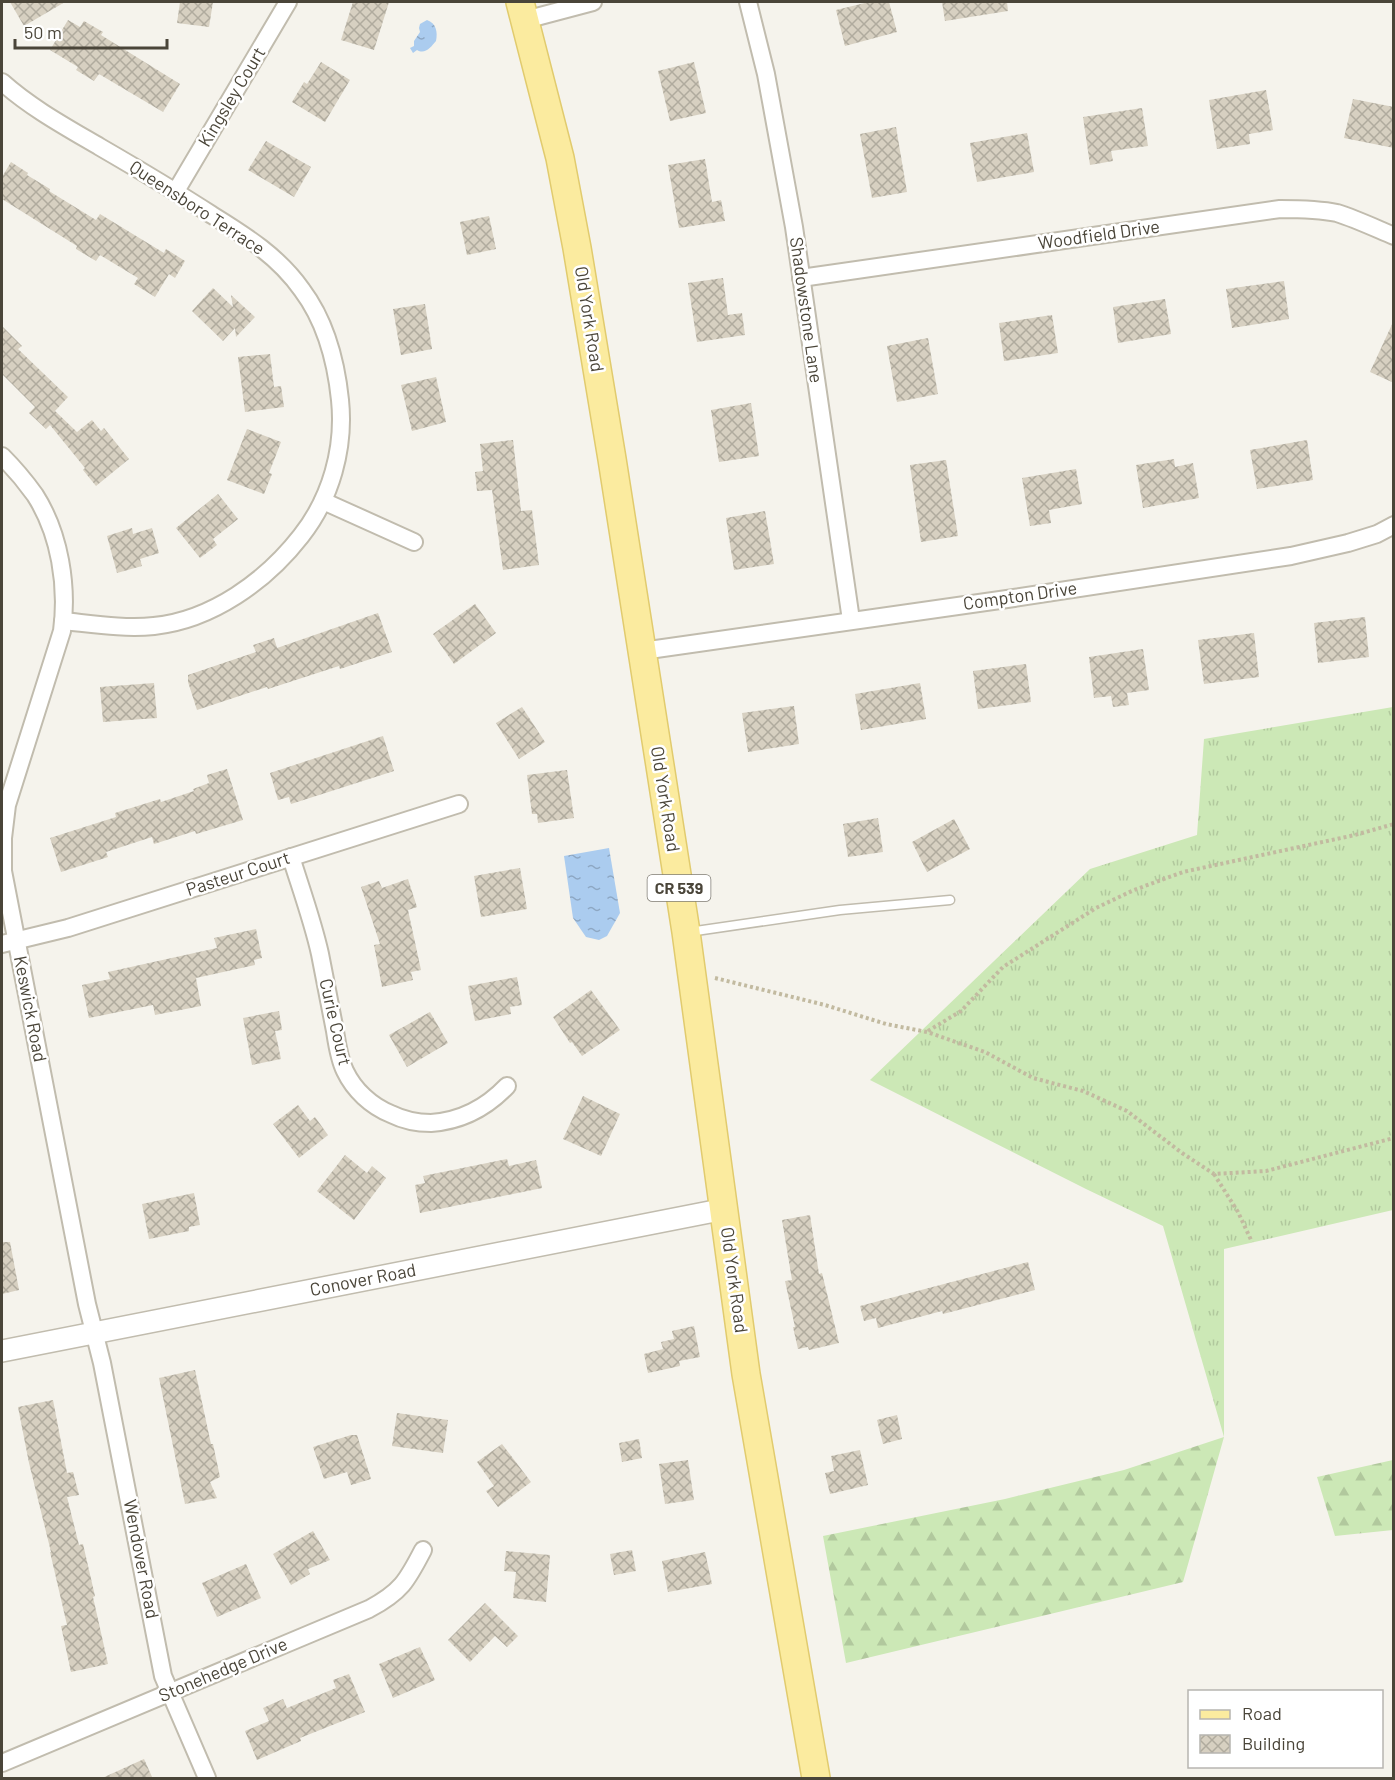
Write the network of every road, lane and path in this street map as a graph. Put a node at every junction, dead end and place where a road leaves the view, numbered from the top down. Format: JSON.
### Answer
{"nodes":[{"id":1,"x":288,"y":2,"type":"edge"},
{"id":2,"x":593,"y":2,"type":"edge"},
{"id":3,"x":748,"y":2,"type":"edge"},
{"id":4,"x":522,"y":11,"type":"edge"},
{"id":5,"x":2,"y":82,"type":"edge"},
{"id":6,"x":176,"y":191,"type":"junction"},
{"id":7,"x":1394,"y":236,"type":"edge"},
{"id":8,"x":801,"y":278,"type":"junction"},
{"id":9,"x":2,"y":456,"type":"edge"},
{"id":10,"x":323,"y":501,"type":"junction"},
{"id":11,"x":1394,"y":525,"type":"edge"},
{"id":12,"x":414,"y":542,"type":"dead end"},
{"id":13,"x":851,"y":620,"type":"junction"},
{"id":14,"x":63,"y":621,"type":"junction"},
{"id":15,"x":642,"y":651,"type":"junction"},
{"id":16,"x":459,"y":804,"type":"dead end"},
{"id":17,"x":1394,"y":824,"type":"edge"},
{"id":18,"x":291,"y":857,"type":"junction"},
{"id":19,"x":950,"y":900,"type":"dead end"},
{"id":20,"x":686,"y":932,"type":"junction"},
{"id":21,"x":9,"y":943,"type":"edge"},
{"id":22,"x":691,"y":972,"type":"junction"},
{"id":23,"x":927,"y":1032,"type":"junction"},
{"id":24,"x":507,"y":1086,"type":"dead end"},
{"id":25,"x":1394,"y":1138,"type":"edge"},
{"id":26,"x":1214,"y":1174,"type":"junction"},
{"id":27,"x":724,"y":1209,"type":"junction"},
{"id":28,"x":1252,"y":1242,"type":"dead end"},
{"id":29,"x":95,"y":1334,"type":"junction"},
{"id":30,"x":2,"y":1351,"type":"edge"},
{"id":31,"x":423,"y":1550,"type":"dead end"},
{"id":32,"x":170,"y":1693,"type":"junction"},
{"id":33,"x":2,"y":1763,"type":"edge"},
{"id":34,"x":207,"y":1779,"type":"edge"},
{"id":35,"x":816,"y":1779,"type":"edge"}],
"edges":[{"from":1,"to":6,"type":"street","name":"Kingsley Court"},
{"from":2,"to":4,"type":"street"},
{"from":3,"to":8,"type":"street","name":"Shadowstone Lane"},
{"from":4,"to":15,"type":"main road","name":"Old York Road","number":"CR 539"},
{"from":5,"to":6,"type":"street","name":"Queensboro Terrace"},
{"from":6,"to":10,"type":"street","name":"Queensboro Terrace"},
{"from":7,"to":8,"type":"street","name":"Woodfield Drive"},
{"from":8,"to":13,"type":"street","name":"Shadowstone Lane"},
{"from":9,"to":14,"type":"street","name":"Keswick Road"},
{"from":10,"to":12,"type":"street"},
{"from":10,"to":14,"type":"street","name":"Queensboro Terrace"},
{"from":11,"to":13,"type":"street","name":"Compton Drive"},
{"from":13,"to":15,"type":"street","name":"Compton Drive"},
{"from":14,"to":21,"type":"street","name":"Keswick Road"},
{"from":15,"to":20,"type":"main road","name":"Old York Road","number":"CR 539"},
{"from":16,"to":18,"type":"street","name":"Pasteur Court"},
{"from":17,"to":23,"type":"path"},
{"from":18,"to":21,"type":"street","name":"Pasteur Court"},
{"from":18,"to":24,"type":"street","name":"Curie Court"},
{"from":19,"to":20,"type":"lane"},
{"from":20,"to":22,"type":"main road","name":"Old York Road","number":"CR 539"},
{"from":21,"to":29,"type":"street","name":"Keswick Road"},
{"from":22,"to":23,"type":"path"},
{"from":22,"to":27,"type":"main road","name":"Old York Road","number":"CR 539"},
{"from":23,"to":26,"type":"path"},
{"from":25,"to":26,"type":"path"},
{"from":26,"to":28,"type":"path"},
{"from":27,"to":29,"type":"street","name":"Conover Road"},
{"from":27,"to":35,"type":"main road","name":"Old York Road","number":"CR 539"},
{"from":29,"to":30,"type":"street","name":"Conover Road"},
{"from":29,"to":32,"type":"street","name":"Wendover Road"},
{"from":31,"to":32,"type":"street","name":"Stonehedge Drive"},
{"from":32,"to":33,"type":"street","name":"Stonehedge Drive"},
{"from":32,"to":34,"type":"street","name":"Wendover Road"}]}
